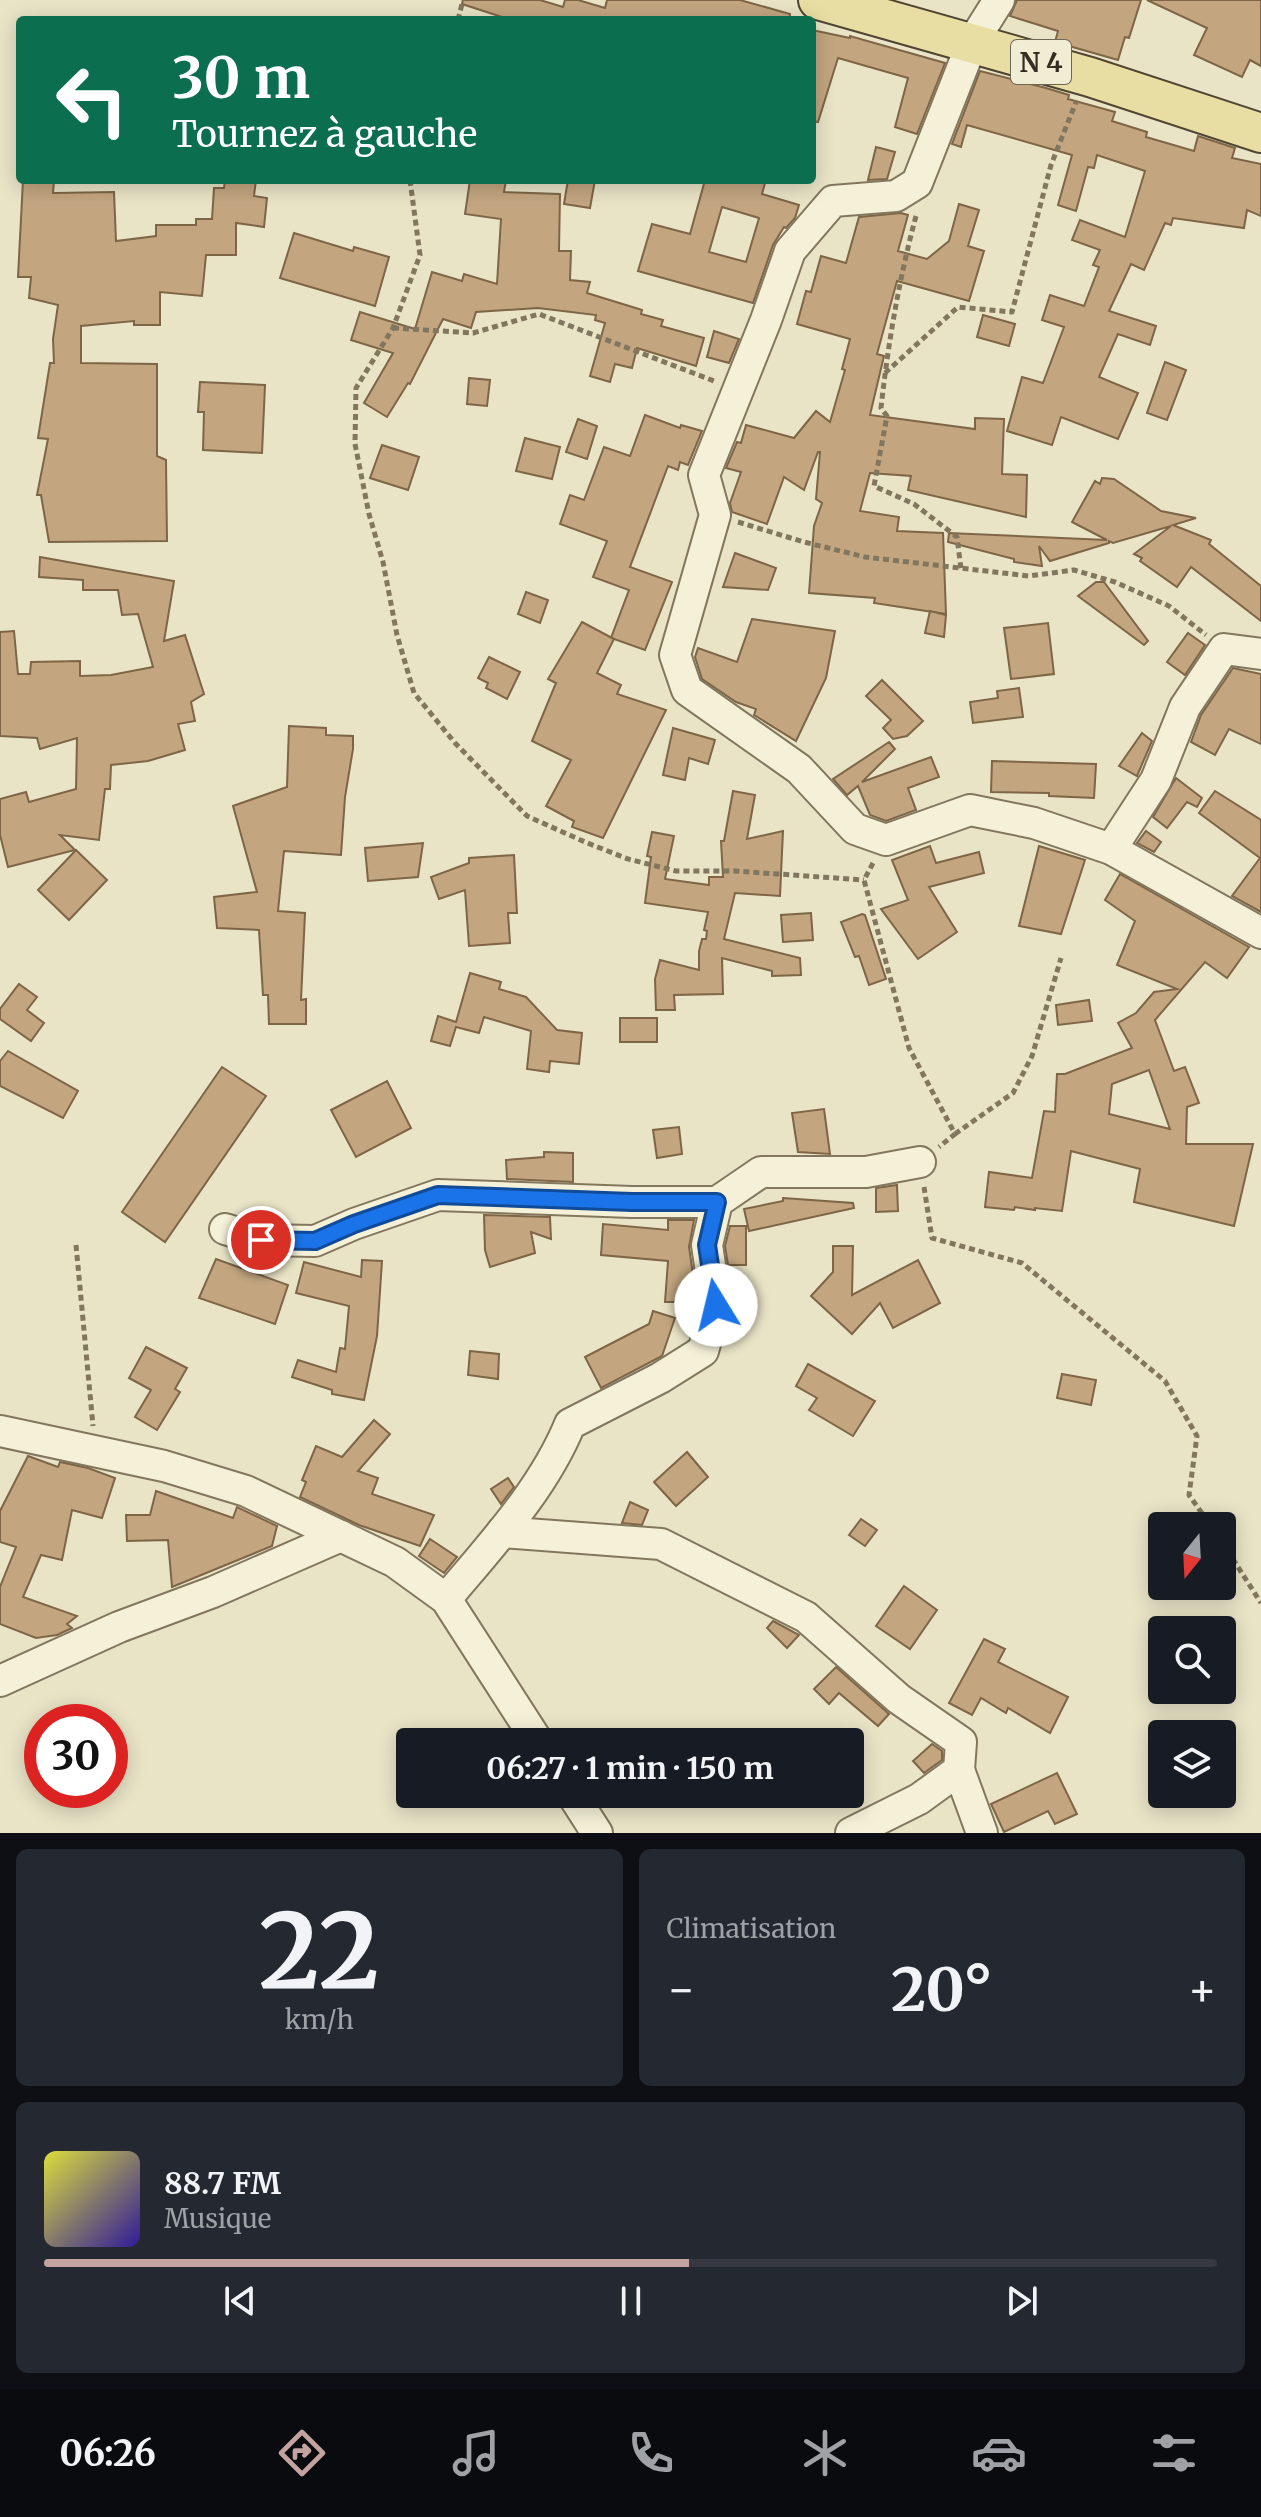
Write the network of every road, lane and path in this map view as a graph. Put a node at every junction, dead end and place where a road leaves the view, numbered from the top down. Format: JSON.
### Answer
{"nodes":[{"id":1,"x":818,"y":0,"type":"edge"},
{"id":2,"x":999,"y":0,"type":"edge"},
{"id":3,"x":972,"y":43,"type":"junction"},
{"id":4,"x":1090,"y":77,"type":"junction"},
{"id":5,"x":1261,"y":133,"type":"edge"},
{"id":6,"x":917,"y":183,"type":"junction"},
{"id":7,"x":411,"y":184,"type":"edge"},
{"id":8,"x":393,"y":328,"type":"junction"},
{"id":9,"x":885,"y":373,"type":"junction"},
{"id":10,"x":738,"y":389,"type":"junction"},
{"id":11,"x":715,"y":515,"type":"junction"},
{"id":12,"x":961,"y":569,"type":"junction"},
{"id":13,"x":1224,"y":649,"type":"junction"},
{"id":14,"x":1261,"y":654,"type":"edge"},
{"id":15,"x":886,"y":840,"type":"junction"},
{"id":16,"x":1111,"y":849,"type":"junction"},
{"id":17,"x":864,"y":880,"type":"junction"},
{"id":18,"x":1261,"y":933,"type":"edge"},
{"id":19,"x":1061,"y":958,"type":"dead end"},
{"id":20,"x":955,"y":1134,"type":"junction"},
{"id":21,"x":920,"y":1162,"type":"junction"},
{"id":22,"x":717,"y":1202,"type":"junction"},
{"id":23,"x":225,"y":1229,"type":"dead end"},
{"id":24,"x":76,"y":1245,"type":"dead end"},
{"id":25,"x":0,"y":1431,"type":"edge"},
{"id":26,"x":96,"y":1450,"type":"junction"},
{"id":27,"x":1201,"y":1512,"type":"edge"},
{"id":28,"x":502,"y":1532,"type":"junction"},
{"id":29,"x":341,"y":1536,"type":"junction"},
{"id":30,"x":1236,"y":1564,"type":"edge"},
{"id":31,"x":446,"y":1599,"type":"junction"},
{"id":32,"x":1261,"y":1603,"type":"edge"},
{"id":33,"x":0,"y":1681,"type":"edge"},
{"id":34,"x":529,"y":1728,"type":"edge"},
{"id":35,"x":959,"y":1770,"type":"junction"},
{"id":36,"x":581,"y":1808,"type":"edge"},
{"id":37,"x":597,"y":1833,"type":"edge"},
{"id":38,"x":851,"y":1833,"type":"edge"},
{"id":39,"x":982,"y":1833,"type":"edge"}],
"edges":[{"from":1,"to":3,"type":"main road","number":"N 4"},
{"from":2,"to":3,"type":"street"},
{"from":3,"to":4,"type":"main road","number":"N 4"},
{"from":3,"to":6,"type":"street"},
{"from":4,"to":5,"type":"main road","number":"N 4"},
{"from":4,"to":9,"type":"path"},
{"from":6,"to":9,"type":"path"},
{"from":6,"to":10,"type":"street"},
{"from":7,"to":8,"type":"path"},
{"from":8,"to":10,"type":"path"},
{"from":8,"to":17,"type":"path"},
{"from":9,"to":12,"type":"path"},
{"from":10,"to":11,"type":"street"},
{"from":11,"to":12,"type":"path"},
{"from":11,"to":15,"type":"street"},
{"from":12,"to":13,"type":"path"},
{"from":13,"to":14,"type":"street"},
{"from":13,"to":16,"type":"street"},
{"from":15,"to":16,"type":"street"},
{"from":15,"to":17,"type":"path"},
{"from":16,"to":18,"type":"street"},
{"from":17,"to":20,"type":"path"},
{"from":19,"to":20,"type":"path"},
{"from":20,"to":21,"type":"path"},
{"from":21,"to":22,"type":"street"},
{"from":21,"to":27,"type":"path"},
{"from":22,"to":23,"type":"street"},
{"from":22,"to":28,"type":"street"},
{"from":24,"to":26,"type":"path"},
{"from":25,"to":26,"type":"street"},
{"from":26,"to":29,"type":"street"},
{"from":28,"to":31,"type":"street"},
{"from":28,"to":35,"type":"street"},
{"from":29,"to":31,"type":"street"},
{"from":29,"to":33,"type":"street"},
{"from":30,"to":32,"type":"path"},
{"from":31,"to":34,"type":"street"},
{"from":35,"to":38,"type":"street"},
{"from":35,"to":39,"type":"street"},
{"from":36,"to":37,"type":"street"}]}
